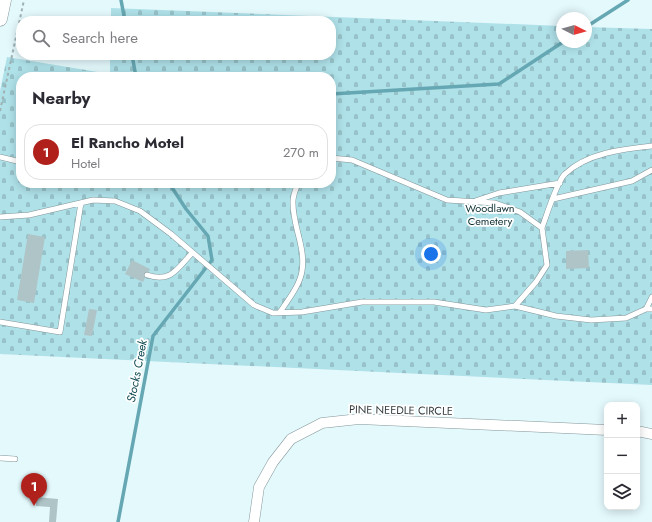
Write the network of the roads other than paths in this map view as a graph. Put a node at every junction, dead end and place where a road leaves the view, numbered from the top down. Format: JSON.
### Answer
{"nodes":[{"id":1,"x":4,"y":0,"type":"edge"},
{"id":2,"x":0,"y":19,"type":"edge"},
{"id":3,"x":652,"y":146,"type":"edge"},
{"id":4,"x":0,"y":157,"type":"edge"},
{"id":5,"x":336,"y":158,"type":"edge"},
{"id":6,"x":16,"y":161,"type":"edge"},
{"id":7,"x":652,"y":170,"type":"edge"},
{"id":8,"x":560,"y":183,"type":"junction"},
{"id":9,"x":297,"y":188,"type":"edge"},
{"id":10,"x":553,"y":199,"type":"junction"},
{"id":11,"x":472,"y":201,"type":"junction"},
{"id":12,"x":81,"y":202,"type":"junction"},
{"id":13,"x":0,"y":217,"type":"edge"},
{"id":14,"x":542,"y":228,"type":"junction"},
{"id":15,"x":192,"y":253,"type":"junction"},
{"id":16,"x":147,"y":275,"type":"dead end"},
{"id":17,"x":652,"y":297,"type":"edge"},
{"id":18,"x":514,"y":306,"type":"junction"},
{"id":19,"x":652,"y":308,"type":"edge"},
{"id":20,"x":646,"y":309,"type":"junction"},
{"id":21,"x":280,"y":312,"type":"junction"},
{"id":22,"x":0,"y":322,"type":"edge"},
{"id":23,"x":604,"y":430,"type":"edge"},
{"id":24,"x":640,"y":432,"type":"edge"},
{"id":25,"x":652,"y":434,"type":"edge"},
{"id":26,"x":0,"y":458,"type":"edge"},
{"id":27,"x":15,"y":459,"type":"dead end"},
{"id":28,"x":254,"y":522,"type":"edge"}],
"edges":[{"from":1,"to":2,"type":"main road"},
{"from":3,"to":8,"type":"lane"},
{"from":4,"to":6,"type":"lane"},
{"from":5,"to":11,"type":"lane"},
{"from":7,"to":10,"type":"lane"},
{"from":8,"to":10,"type":"lane"},
{"from":8,"to":11,"type":"lane"},
{"from":9,"to":21,"type":"lane"},
{"from":10,"to":14,"type":"lane"},
{"from":11,"to":14,"type":"lane"},
{"from":12,"to":13,"type":"lane"},
{"from":12,"to":15,"type":"lane"},
{"from":12,"to":22,"type":"lane"},
{"from":14,"to":18,"type":"lane"},
{"from":15,"to":16,"type":"lane"},
{"from":15,"to":21,"type":"lane"},
{"from":17,"to":20,"type":"lane"},
{"from":18,"to":20,"type":"lane"},
{"from":18,"to":21,"type":"lane"},
{"from":19,"to":20,"type":"lane"},
{"from":23,"to":28,"type":"street","name":"PINE NEEDLE CIRCLE"},
{"from":24,"to":25,"type":"street"},
{"from":26,"to":27,"type":"lane"}]}
